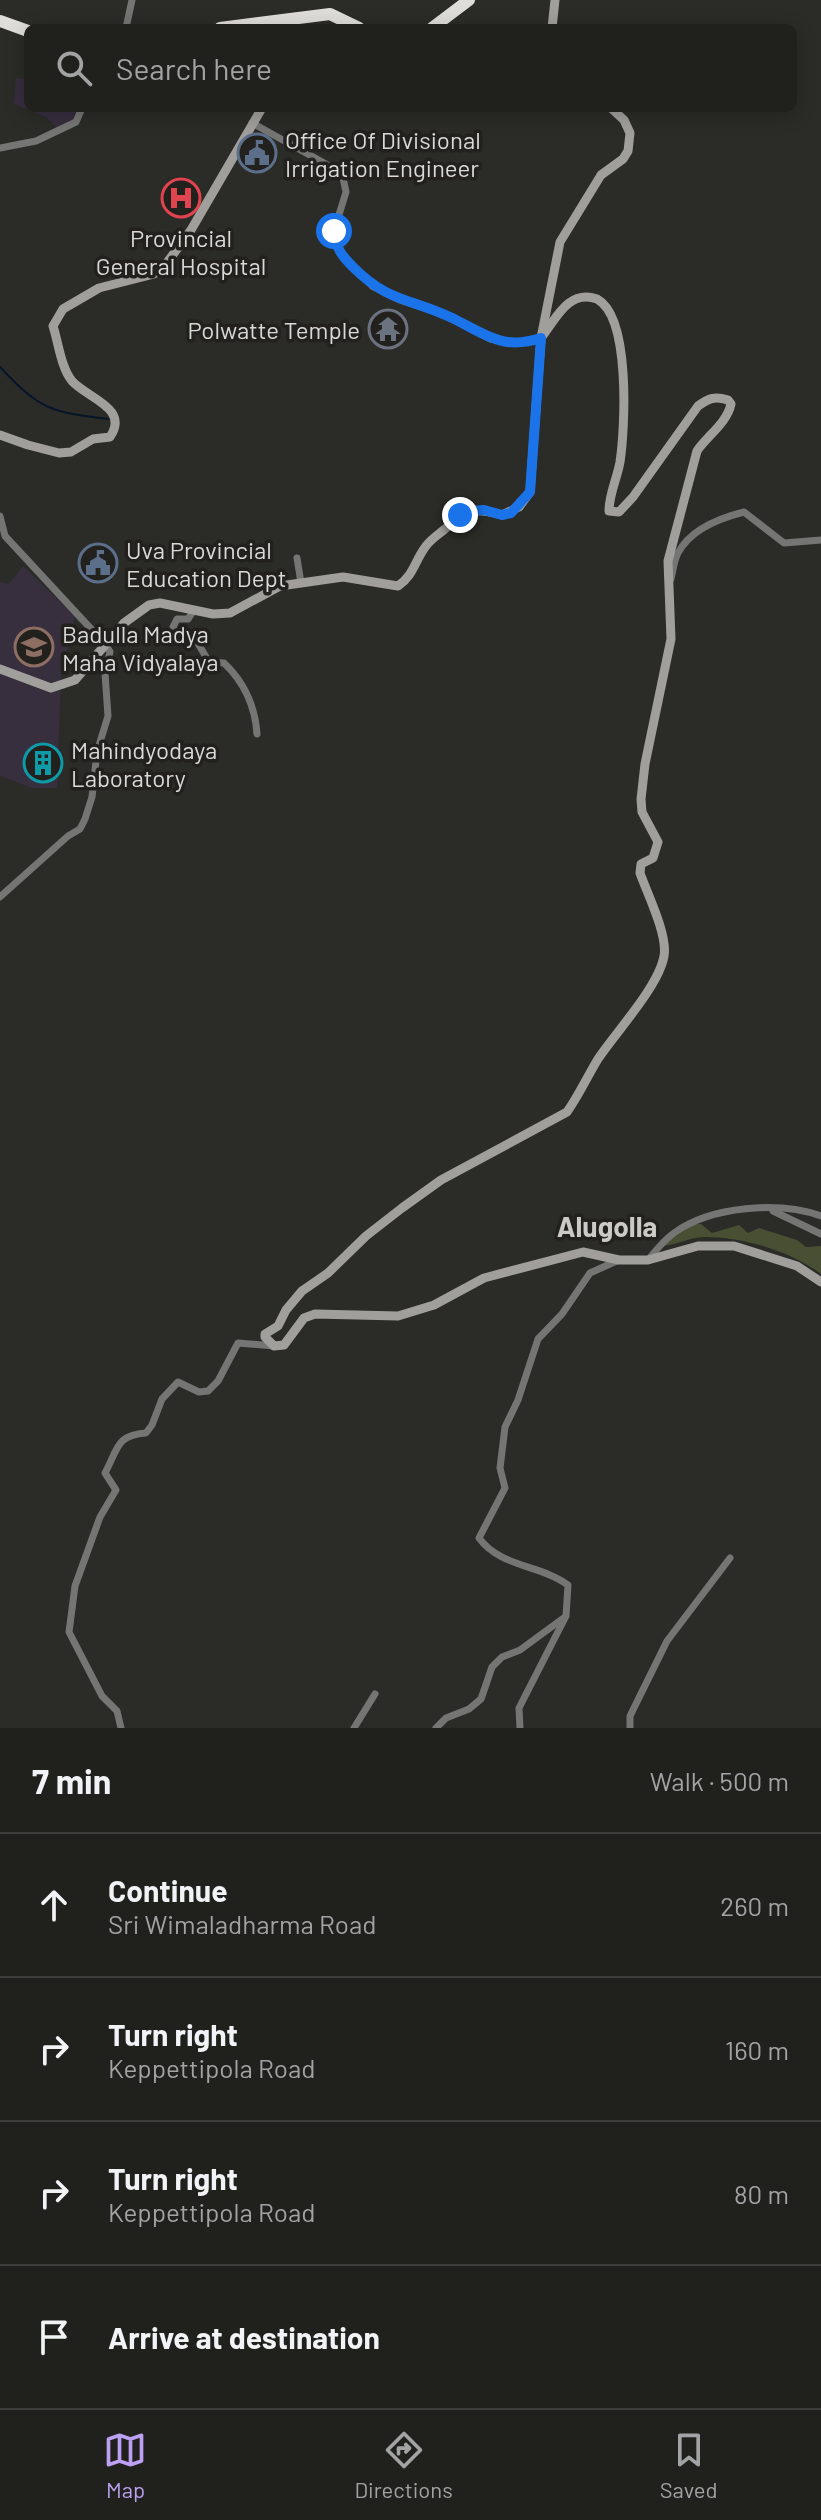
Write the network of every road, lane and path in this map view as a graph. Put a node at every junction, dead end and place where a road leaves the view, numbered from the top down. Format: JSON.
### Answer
{"nodes":[{"id":1,"x":132,"y":0,"type":"edge"},
{"id":2,"x":469,"y":0,"type":"edge"},
{"id":3,"x":555,"y":0,"type":"edge"},
{"id":4,"x":321,"y":15,"type":"junction"},
{"id":5,"x":0,"y":21,"type":"edge"},
{"id":6,"x":127,"y":24,"type":"edge"},
{"id":7,"x":251,"y":24,"type":"edge"},
{"id":8,"x":315,"y":24,"type":"edge"},
{"id":9,"x":352,"y":24,"type":"edge"},
{"id":10,"x":437,"y":24,"type":"edge"},
{"id":11,"x":552,"y":24,"type":"edge"},
{"id":12,"x":24,"y":30,"type":"edge"},
{"id":13,"x":80,"y":112,"type":"edge"},
{"id":14,"x":259,"y":112,"type":"edge"},
{"id":15,"x":615,"y":112,"type":"edge"},
{"id":16,"x":252,"y":123,"type":"junction"},
{"id":17,"x":0,"y":148,"type":"edge"},
{"id":18,"x":541,"y":338,"type":"junction"},
{"id":19,"x":0,"y":435,"type":"edge"},
{"id":20,"x":0,"y":516,"type":"edge"},
{"id":21,"x":821,"y":540,"type":"edge"},
{"id":22,"x":297,"y":558,"type":"dead end"},
{"id":23,"x":301,"y":583,"type":"junction"},
{"id":24,"x":669,"y":588,"type":"junction"},
{"id":25,"x":194,"y":610,"type":"junction"},
{"id":26,"x":106,"y":645,"type":"junction"},
{"id":27,"x":0,"y":669,"type":"edge"},
{"id":28,"x":257,"y":734,"type":"dead end"},
{"id":29,"x":0,"y":897,"type":"edge"},
{"id":30,"x":768,"y":1209,"type":"junction"},
{"id":31,"x":821,"y":1216,"type":"edge"},
{"id":32,"x":821,"y":1234,"type":"edge"},
{"id":33,"x":619,"y":1260,"type":"junction"},
{"id":34,"x":648,"y":1260,"type":"junction"},
{"id":35,"x":821,"y":1282,"type":"edge"},
{"id":36,"x":274,"y":1346,"type":"junction"},
{"id":37,"x":730,"y":1558,"type":"dead end"},
{"id":38,"x":566,"y":1616,"type":"junction"},
{"id":39,"x":375,"y":1694,"type":"dead end"},
{"id":40,"x":102,"y":1696,"type":"junction"},
{"id":41,"x":91,"y":1699,"type":"dead end"},
{"id":42,"x":121,"y":1728,"type":"edge"},
{"id":43,"x":354,"y":1728,"type":"edge"},
{"id":44,"x":436,"y":1728,"type":"edge"},
{"id":45,"x":520,"y":1728,"type":"edge"},
{"id":46,"x":630,"y":1728,"type":"edge"}],
"edges":[{"from":1,"to":6,"type":"street"},
{"from":2,"to":10,"type":"highway"},
{"from":3,"to":11,"type":"main road"},
{"from":4,"to":7,"type":"highway"},
{"from":4,"to":8,"type":"main road"},
{"from":4,"to":9,"type":"highway"},
{"from":5,"to":12,"type":"highway"},
{"from":13,"to":17,"type":"street"},
{"from":14,"to":16,"type":"main road"},
{"from":15,"to":18,"type":"main road"},
{"from":16,"to":18,"type":"street"},
{"from":16,"to":19,"type":"main road"},
{"from":18,"to":23,"type":"main road"},
{"from":18,"to":24,"type":"main road"},
{"from":20,"to":26,"type":"street"},
{"from":21,"to":24,"type":"street"},
{"from":22,"to":23,"type":"street"},
{"from":23,"to":25,"type":"main road"},
{"from":24,"to":36,"type":"main road"},
{"from":25,"to":26,"type":"main road"},
{"from":25,"to":28,"type":"street"},
{"from":26,"to":27,"type":"main road"},
{"from":26,"to":29,"type":"street"},
{"from":30,"to":31,"type":"street"},
{"from":30,"to":32,"type":"street"},
{"from":30,"to":34,"type":"street"},
{"from":33,"to":34,"type":"main road"},
{"from":33,"to":36,"type":"main road"},
{"from":33,"to":38,"type":"street"},
{"from":34,"to":35,"type":"main road"},
{"from":36,"to":40,"type":"street"},
{"from":37,"to":46,"type":"street"},
{"from":38,"to":44,"type":"street"},
{"from":38,"to":45,"type":"street"},
{"from":39,"to":43,"type":"street"},
{"from":40,"to":41,"type":"street"},
{"from":40,"to":42,"type":"street"}]}
